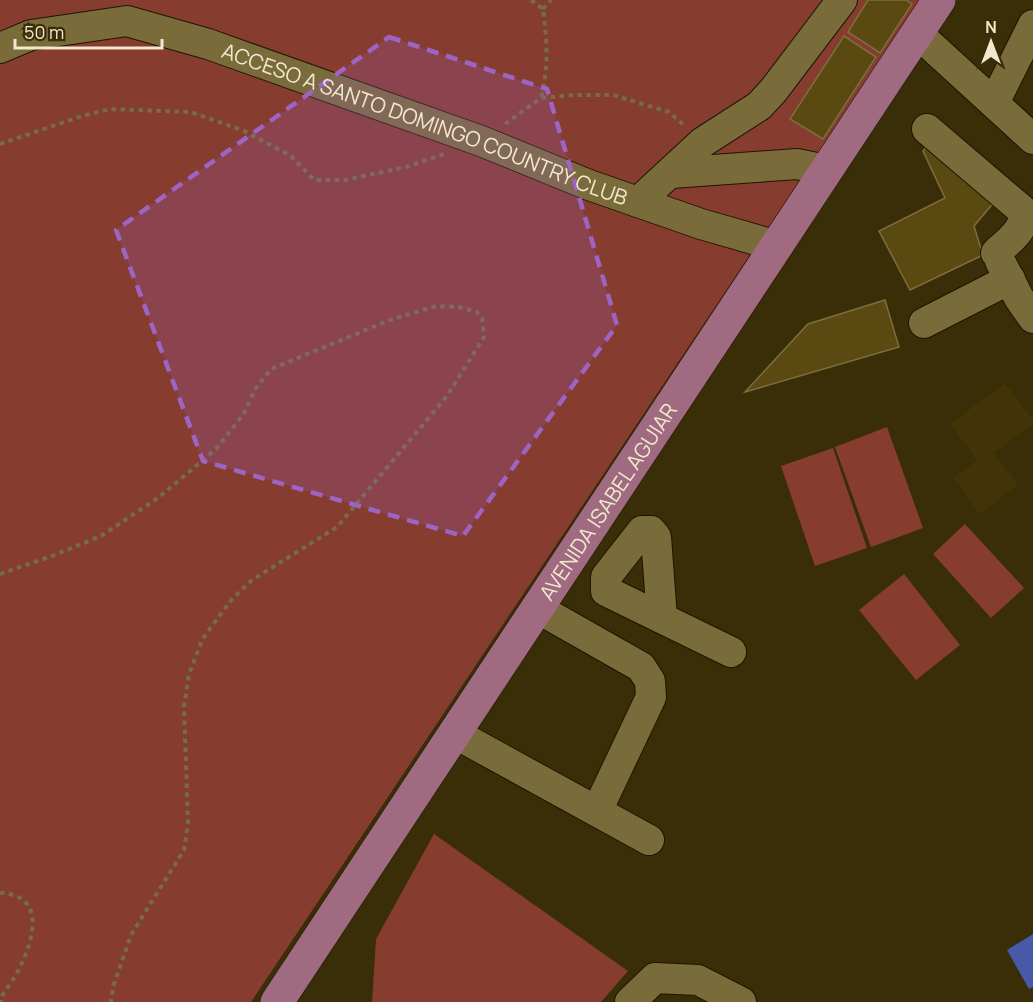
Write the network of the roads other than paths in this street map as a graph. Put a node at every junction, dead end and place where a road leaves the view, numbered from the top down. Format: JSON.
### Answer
{"nodes":[{"id":1,"x":842,"y":0,"type":"edge"},
{"id":2,"x":939,"y":0,"type":"edge"},
{"id":3,"x":1033,"y":25,"type":"edge"},
{"id":4,"x":917,"y":33,"type":"junction"},
{"id":5,"x":0,"y":48,"type":"edge"},
{"id":6,"x":994,"y":104,"type":"junction"},
{"id":7,"x":927,"y":129,"type":"dead end"},
{"id":8,"x":1033,"y":140,"type":"edge"},
{"id":9,"x":826,"y":170,"type":"junction"},
{"id":10,"x":671,"y":173,"type":"junction"},
{"id":11,"x":638,"y":202,"type":"junction"},
{"id":12,"x":777,"y":246,"type":"junction"},
{"id":13,"x":1026,"y":310,"type":"edge"},
{"id":14,"x":924,"y":322,"type":"dead end"},
{"id":15,"x":537,"y":608,"type":"junction"},
{"id":16,"x":662,"y":618,"type":"dead end"},
{"id":17,"x":731,"y":652,"type":"dead end"},
{"id":18,"x":454,"y":734,"type":"junction"},
{"id":19,"x":597,"y":811,"type":"junction"},
{"id":20,"x":649,"y":840,"type":"dead end"},
{"id":21,"x":277,"y":1002,"type":"edge"},
{"id":22,"x":630,"y":1002,"type":"edge"},
{"id":23,"x":741,"y":1002,"type":"edge"}],
"edges":[{"from":1,"to":10,"type":"street"},
{"from":2,"to":4,"type":"main road","name":"AVENIDA ISABEL AGUIAR"},
{"from":3,"to":6,"type":"street"},
{"from":4,"to":6,"type":"street"},
{"from":4,"to":9,"type":"main road","name":"AVENIDA ISABEL AGUIAR"},
{"from":5,"to":11,"type":"street","name":"ACCESO A SANTO DOMINGO COUNTRY CLUB"},
{"from":6,"to":8,"type":"street"},
{"from":7,"to":13,"type":"street"},
{"from":9,"to":10,"type":"street"},
{"from":9,"to":12,"type":"main road","name":"AVENIDA ISABEL AGUIAR"},
{"from":10,"to":11,"type":"street"},
{"from":11,"to":12,"type":"street","name":"ACCESO A SANTO DOMINGO COUNTRY CLUB"},
{"from":12,"to":15,"type":"main road","name":"AVENIDA ISABEL AGUIAR"},
{"from":13,"to":14,"type":"street"},
{"from":15,"to":18,"type":"main road","name":"AVENIDA ISABEL AGUIAR"},
{"from":15,"to":19,"type":"street"},
{"from":16,"to":17,"type":"street"},
{"from":18,"to":19,"type":"street"},
{"from":18,"to":21,"type":"main road","name":"AVENIDA ISABEL AGUIAR"},
{"from":19,"to":20,"type":"street"},
{"from":22,"to":23,"type":"street"}]}
